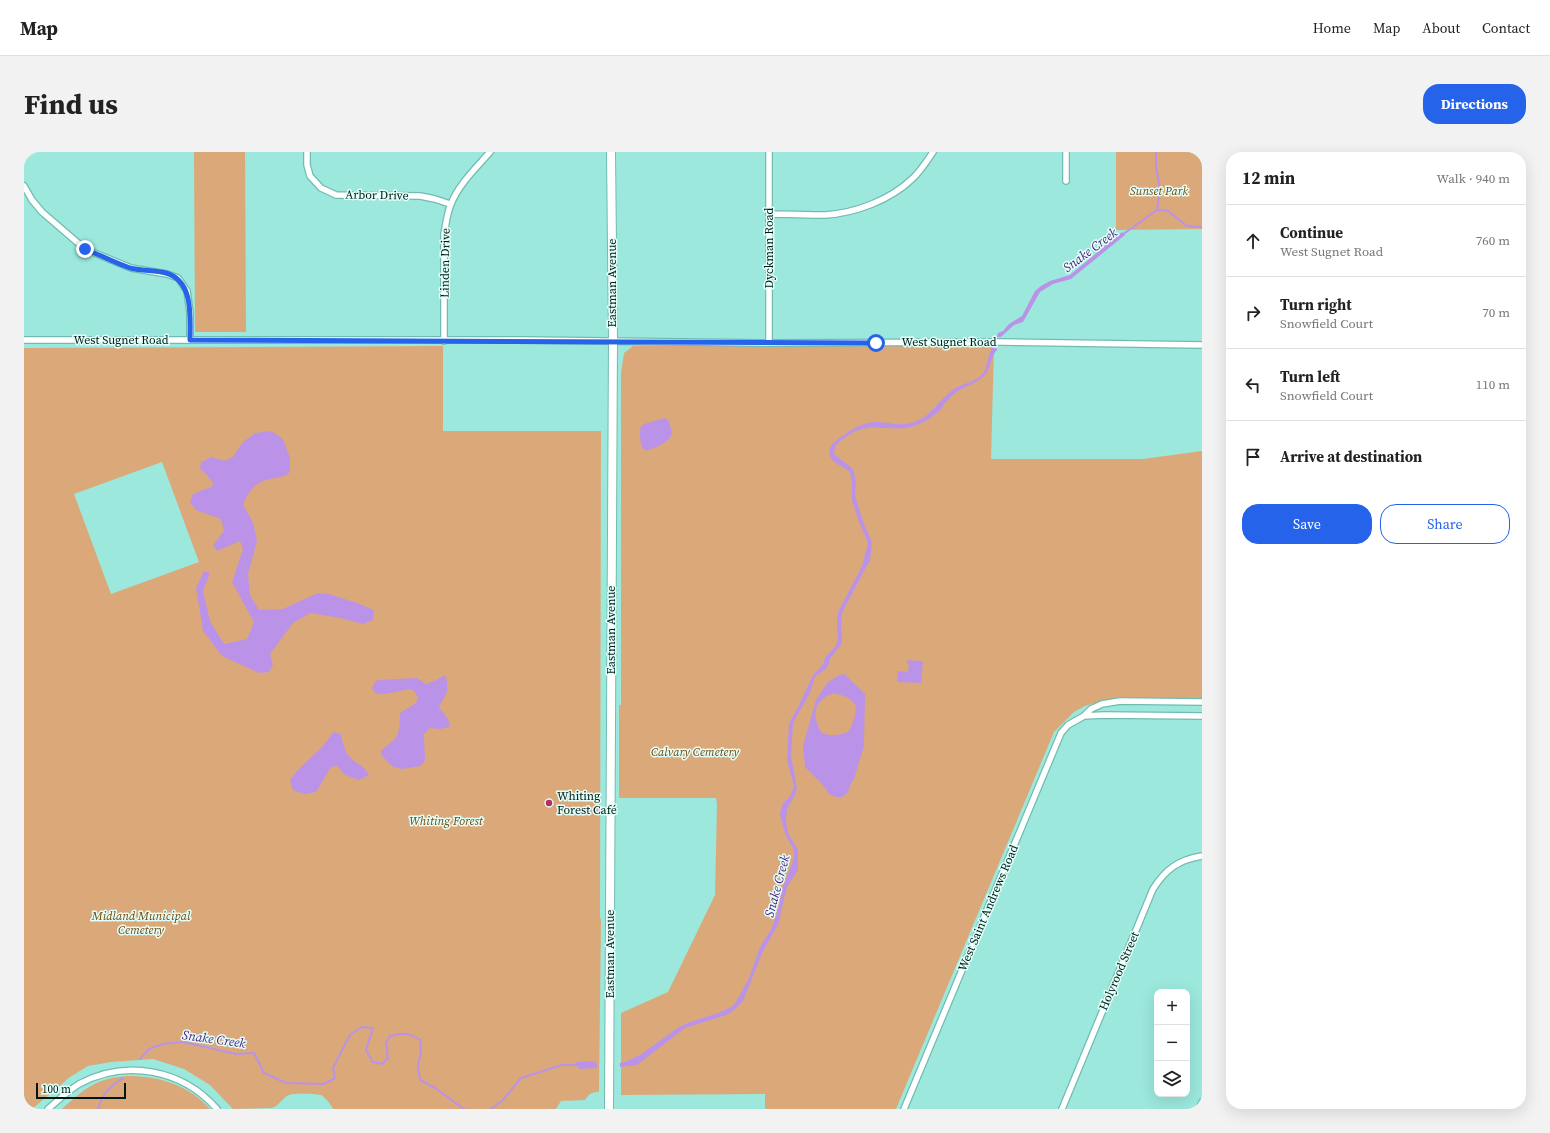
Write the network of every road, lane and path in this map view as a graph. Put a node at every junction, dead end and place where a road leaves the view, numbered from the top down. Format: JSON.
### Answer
{"nodes":[{"id":1,"x":307,"y":152,"type":"edge"},
{"id":2,"x":490,"y":152,"type":"edge"},
{"id":3,"x":611,"y":152,"type":"edge"},
{"id":4,"x":769,"y":152,"type":"edge"},
{"id":5,"x":933,"y":152,"type":"edge"},
{"id":6,"x":1066,"y":152,"type":"edge"},
{"id":7,"x":1066,"y":181,"type":"dead end"},
{"id":8,"x":24,"y":186,"type":"edge"},
{"id":9,"x":450,"y":204,"type":"junction"},
{"id":10,"x":769,"y":214,"type":"junction"},
{"id":11,"x":24,"y":340,"type":"edge"},
{"id":12,"x":190,"y":340,"type":"junction"},
{"id":13,"x":444,"y":341,"type":"junction"},
{"id":14,"x":613,"y":341,"type":"junction"},
{"id":15,"x":769,"y":343,"type":"junction"},
{"id":16,"x":1202,"y":345,"type":"edge"},
{"id":17,"x":1202,"y":702,"type":"edge"},
{"id":18,"x":1084,"y":716,"type":"junction"},
{"id":19,"x":1202,"y":716,"type":"edge"},
{"id":20,"x":1202,"y":856,"type":"edge"},
{"id":21,"x":1202,"y":1102,"type":"edge"},
{"id":22,"x":48,"y":1109,"type":"edge"},
{"id":23,"x":217,"y":1109,"type":"edge"},
{"id":24,"x":609,"y":1109,"type":"edge"},
{"id":25,"x":904,"y":1109,"type":"edge"},
{"id":26,"x":1062,"y":1109,"type":"edge"},
{"id":27,"x":1199,"y":1109,"type":"edge"}],
"edges":[{"from":1,"to":9,"type":"street","name":"Arbor Drive"},
{"from":2,"to":9,"type":"street","name":"Linden Drive"},
{"from":3,"to":14,"type":"main road","name":"Eastman Avenue"},
{"from":4,"to":10,"type":"street","name":"Dyckman Road"},
{"from":5,"to":10,"type":"street"},
{"from":6,"to":7,"type":"street"},
{"from":8,"to":12,"type":"street"},
{"from":9,"to":13,"type":"street","name":"Linden Drive"},
{"from":10,"to":15,"type":"street","name":"Dyckman Road"},
{"from":11,"to":12,"type":"street","name":"West Sugnet Road"},
{"from":12,"to":13,"type":"street","name":"West Sugnet Road"},
{"from":13,"to":14,"type":"street","name":"West Sugnet Road"},
{"from":14,"to":15,"type":"street","name":"West Sugnet Road"},
{"from":14,"to":24,"type":"main road","name":"Eastman Avenue"},
{"from":15,"to":16,"type":"street","name":"West Sugnet Road"},
{"from":17,"to":18,"type":"street","name":"West Saint Andrews Road"},
{"from":18,"to":19,"type":"street","name":"West Saint Andrews Road"},
{"from":18,"to":25,"type":"street","name":"West Saint Andrews Road"},
{"from":20,"to":26,"type":"street","name":"Holyrood Street"},
{"from":21,"to":27,"type":"street"},
{"from":22,"to":23,"type":"street"}]}
